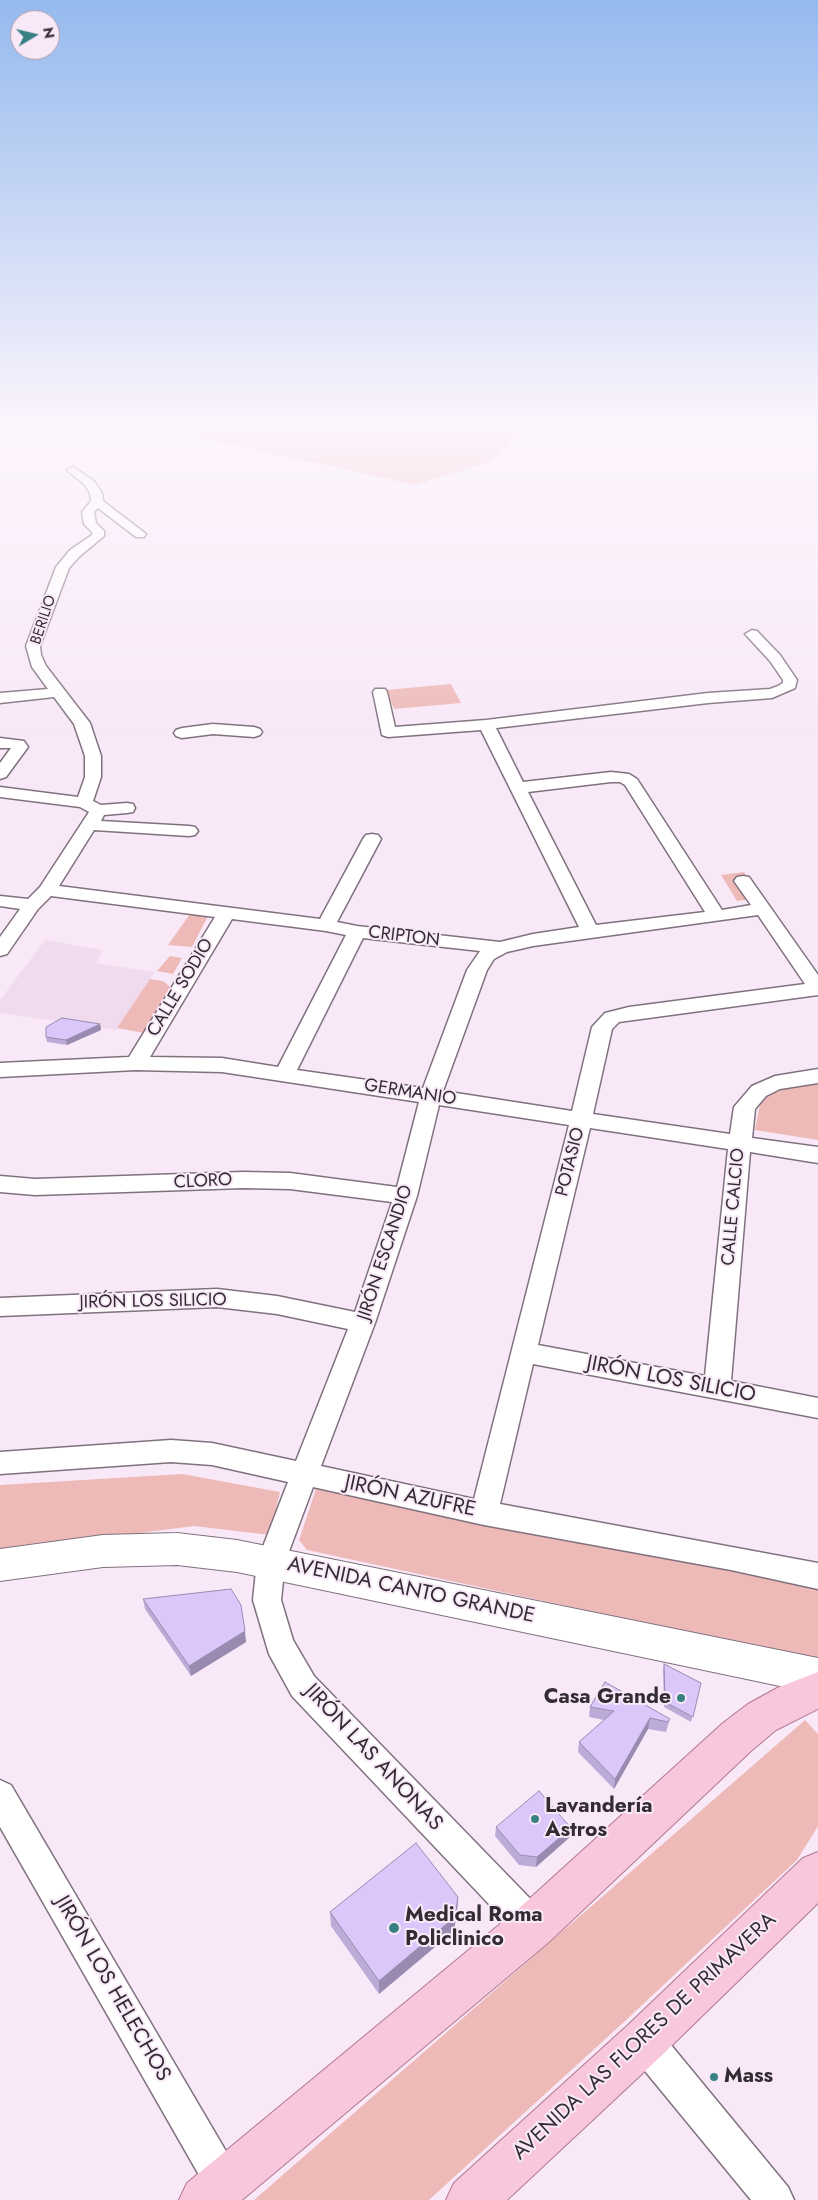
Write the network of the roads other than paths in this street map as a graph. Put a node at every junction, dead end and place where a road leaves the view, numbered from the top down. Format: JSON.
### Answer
{"nodes":[{"id":1,"x":96,"y":530,"type":"edge"},
{"id":2,"x":134,"y":530,"type":"edge"},
{"id":3,"x":140,"y":534,"type":"dead end"},
{"id":4,"x":752,"y":634,"type":"dead end"},
{"id":5,"x":60,"y":692,"type":"junction"},
{"id":6,"x":380,"y":692,"type":"dead end"},
{"id":7,"x":0,"y":698,"type":"edge"},
{"id":8,"x":486,"y":725,"type":"junction"},
{"id":9,"x":254,"y":732,"type":"dead end"},
{"id":10,"x":182,"y":733,"type":"dead end"},
{"id":11,"x":0,"y":743,"type":"edge"},
{"id":12,"x":0,"y":774,"type":"edge"},
{"id":13,"x":516,"y":788,"type":"junction"},
{"id":14,"x":0,"y":792,"type":"edge"},
{"id":15,"x":127,"y":808,"type":"dead end"},
{"id":16,"x":91,"y":812,"type":"junction"},
{"id":17,"x":189,"y":831,"type":"dead end"},
{"id":18,"x":372,"y":839,"type":"dead end"},
{"id":19,"x":743,"y":881,"type":"dead end"},
{"id":20,"x":47,"y":890,"type":"junction"},
{"id":21,"x":0,"y":901,"type":"edge"},
{"id":22,"x":32,"y":905,"type":"junction"},
{"id":23,"x":762,"y":909,"type":"junction"},
{"id":24,"x":226,"y":913,"type":"junction"},
{"id":25,"x":717,"y":916,"type":"junction"},
{"id":26,"x":326,"y":925,"type":"junction"},
{"id":27,"x":357,"y":932,"type":"junction"},
{"id":28,"x":590,"y":932,"type":"junction"},
{"id":29,"x":500,"y":948,"type":"junction"},
{"id":30,"x":0,"y":950,"type":"edge"},
{"id":31,"x":818,"y":989,"type":"edge"},
{"id":32,"x":136,"y":1063,"type":"junction"},
{"id":33,"x":0,"y":1070,"type":"edge"},
{"id":34,"x":285,"y":1073,"type":"junction"},
{"id":35,"x":818,"y":1076,"type":"edge"},
{"id":36,"x":431,"y":1096,"type":"junction"},
{"id":37,"x":581,"y":1119,"type":"junction"},
{"id":38,"x":740,"y":1144,"type":"junction"},
{"id":39,"x":818,"y":1155,"type":"edge"},
{"id":40,"x":0,"y":1184,"type":"edge"},
{"id":41,"x":406,"y":1196,"type":"junction"},
{"id":42,"x":0,"y":1307,"type":"edge"},
{"id":43,"x":363,"y":1323,"type":"junction"},
{"id":44,"x":524,"y":1352,"type":"junction"},
{"id":45,"x":717,"y":1389,"type":"junction"},
{"id":46,"x":818,"y":1408,"type":"edge"},
{"id":47,"x":0,"y":1462,"type":"edge"},
{"id":48,"x":305,"y":1474,"type":"junction"},
{"id":49,"x":484,"y":1513,"type":"junction"},
{"id":50,"x":271,"y":1562,"type":"junction"},
{"id":51,"x":0,"y":1565,"type":"edge"},
{"id":52,"x":818,"y":1576,"type":"edge"},
{"id":53,"x":818,"y":1676,"type":"edge"},
{"id":54,"x":818,"y":1690,"type":"edge"},
{"id":55,"x":0,"y":1796,"type":"edge"},
{"id":56,"x":818,"y":1873,"type":"edge"},
{"id":57,"x":533,"y":1926,"type":"junction"},
{"id":58,"x":644,"y":2041,"type":"junction"},
{"id":59,"x":214,"y":2191,"type":"edge"},
{"id":60,"x":471,"y":2200,"type":"edge"},
{"id":61,"x":775,"y":2200,"type":"edge"}],
"edges":[{"from":1,"to":5,"type":"street","name":"BERILIO"},
{"from":2,"to":3,"type":"street"},
{"from":4,"to":8,"type":"street"},
{"from":5,"to":7,"type":"street"},
{"from":5,"to":16,"type":"street","name":"BERILIO"},
{"from":6,"to":8,"type":"street"},
{"from":8,"to":13,"type":"street"},
{"from":9,"to":10,"type":"street"},
{"from":11,"to":12,"type":"street"},
{"from":13,"to":25,"type":"street"},
{"from":13,"to":28,"type":"street"},
{"from":14,"to":16,"type":"street"},
{"from":15,"to":16,"type":"street"},
{"from":16,"to":17,"type":"street"},
{"from":16,"to":20,"type":"street","name":"BERILIO"},
{"from":18,"to":26,"type":"street"},
{"from":19,"to":23,"type":"street"},
{"from":20,"to":22,"type":"street","name":"BERILIO"},
{"from":20,"to":24,"type":"street","name":"CRIPTON"},
{"from":21,"to":22,"type":"street"},
{"from":22,"to":30,"type":"street","name":"BERILIO"},
{"from":23,"to":25,"type":"street","name":"CRIPTON"},
{"from":23,"to":31,"type":"street"},
{"from":24,"to":26,"type":"street","name":"CRIPTON"},
{"from":24,"to":32,"type":"street","name":"CALLE SODIO"},
{"from":25,"to":28,"type":"street","name":"CRIPTON"},
{"from":26,"to":27,"type":"street","name":"CRIPTON"},
{"from":27,"to":29,"type":"street","name":"CRIPTON"},
{"from":27,"to":34,"type":"street"},
{"from":28,"to":29,"type":"street","name":"CRIPTON"},
{"from":29,"to":36,"type":"street","name":"JIRÓN ESCANDIO"},
{"from":31,"to":37,"type":"street","name":"POTASIO"},
{"from":32,"to":33,"type":"street","name":"GERMANIO"},
{"from":32,"to":34,"type":"street","name":"GERMANIO"},
{"from":34,"to":36,"type":"street","name":"GERMANIO"},
{"from":35,"to":38,"type":"street","name":"CALLE CALCIO"},
{"from":36,"to":37,"type":"street","name":"GERMANIO"},
{"from":36,"to":41,"type":"street","name":"JIRÓN ESCANDIO"},
{"from":37,"to":38,"type":"street","name":"GERMANIO"},
{"from":37,"to":44,"type":"street","name":"POTASIO"},
{"from":38,"to":39,"type":"street","name":"GERMANIO"},
{"from":38,"to":45,"type":"street","name":"CALLE CALCIO"},
{"from":40,"to":41,"type":"street","name":"CLORO"},
{"from":41,"to":43,"type":"street","name":"JIRÓN ESCANDIO"},
{"from":42,"to":43,"type":"street","name":"JIRÓN LOS SILICIO"},
{"from":43,"to":48,"type":"street","name":"JIRÓN ESCANDIO"},
{"from":44,"to":45,"type":"street","name":"JIRÓN LOS SILICIO"},
{"from":44,"to":49,"type":"street","name":"POTASIO"},
{"from":45,"to":46,"type":"street","name":"JIRÓN LOS SILICIO"},
{"from":47,"to":48,"type":"street","name":"JIRÓN AZUFRE"},
{"from":48,"to":49,"type":"street","name":"JIRÓN AZUFRE"},
{"from":48,"to":50,"type":"street","name":"JIRÓN ESCANDIO"},
{"from":49,"to":52,"type":"street","name":"JIRÓN AZUFRE"},
{"from":50,"to":51,"type":"street","name":"AVENIDA CANTO GRANDE"},
{"from":50,"to":53,"type":"street","name":"AVENIDA CANTO GRANDE"},
{"from":50,"to":57,"type":"street","name":"JIRÓN LAS ANONAS"},
{"from":54,"to":57,"type":"main road"},
{"from":55,"to":59,"type":"street","name":"JIRÓN LOS HELECHOS"},
{"from":56,"to":58,"type":"main road","name":"AVENIDA LAS FLORES DE PRIMAVERA"},
{"from":57,"to":59,"type":"main road"},
{"from":58,"to":60,"type":"main road","name":"AVENIDA LAS FLORES DE PRIMAVERA"},
{"from":58,"to":61,"type":"street"}]}
